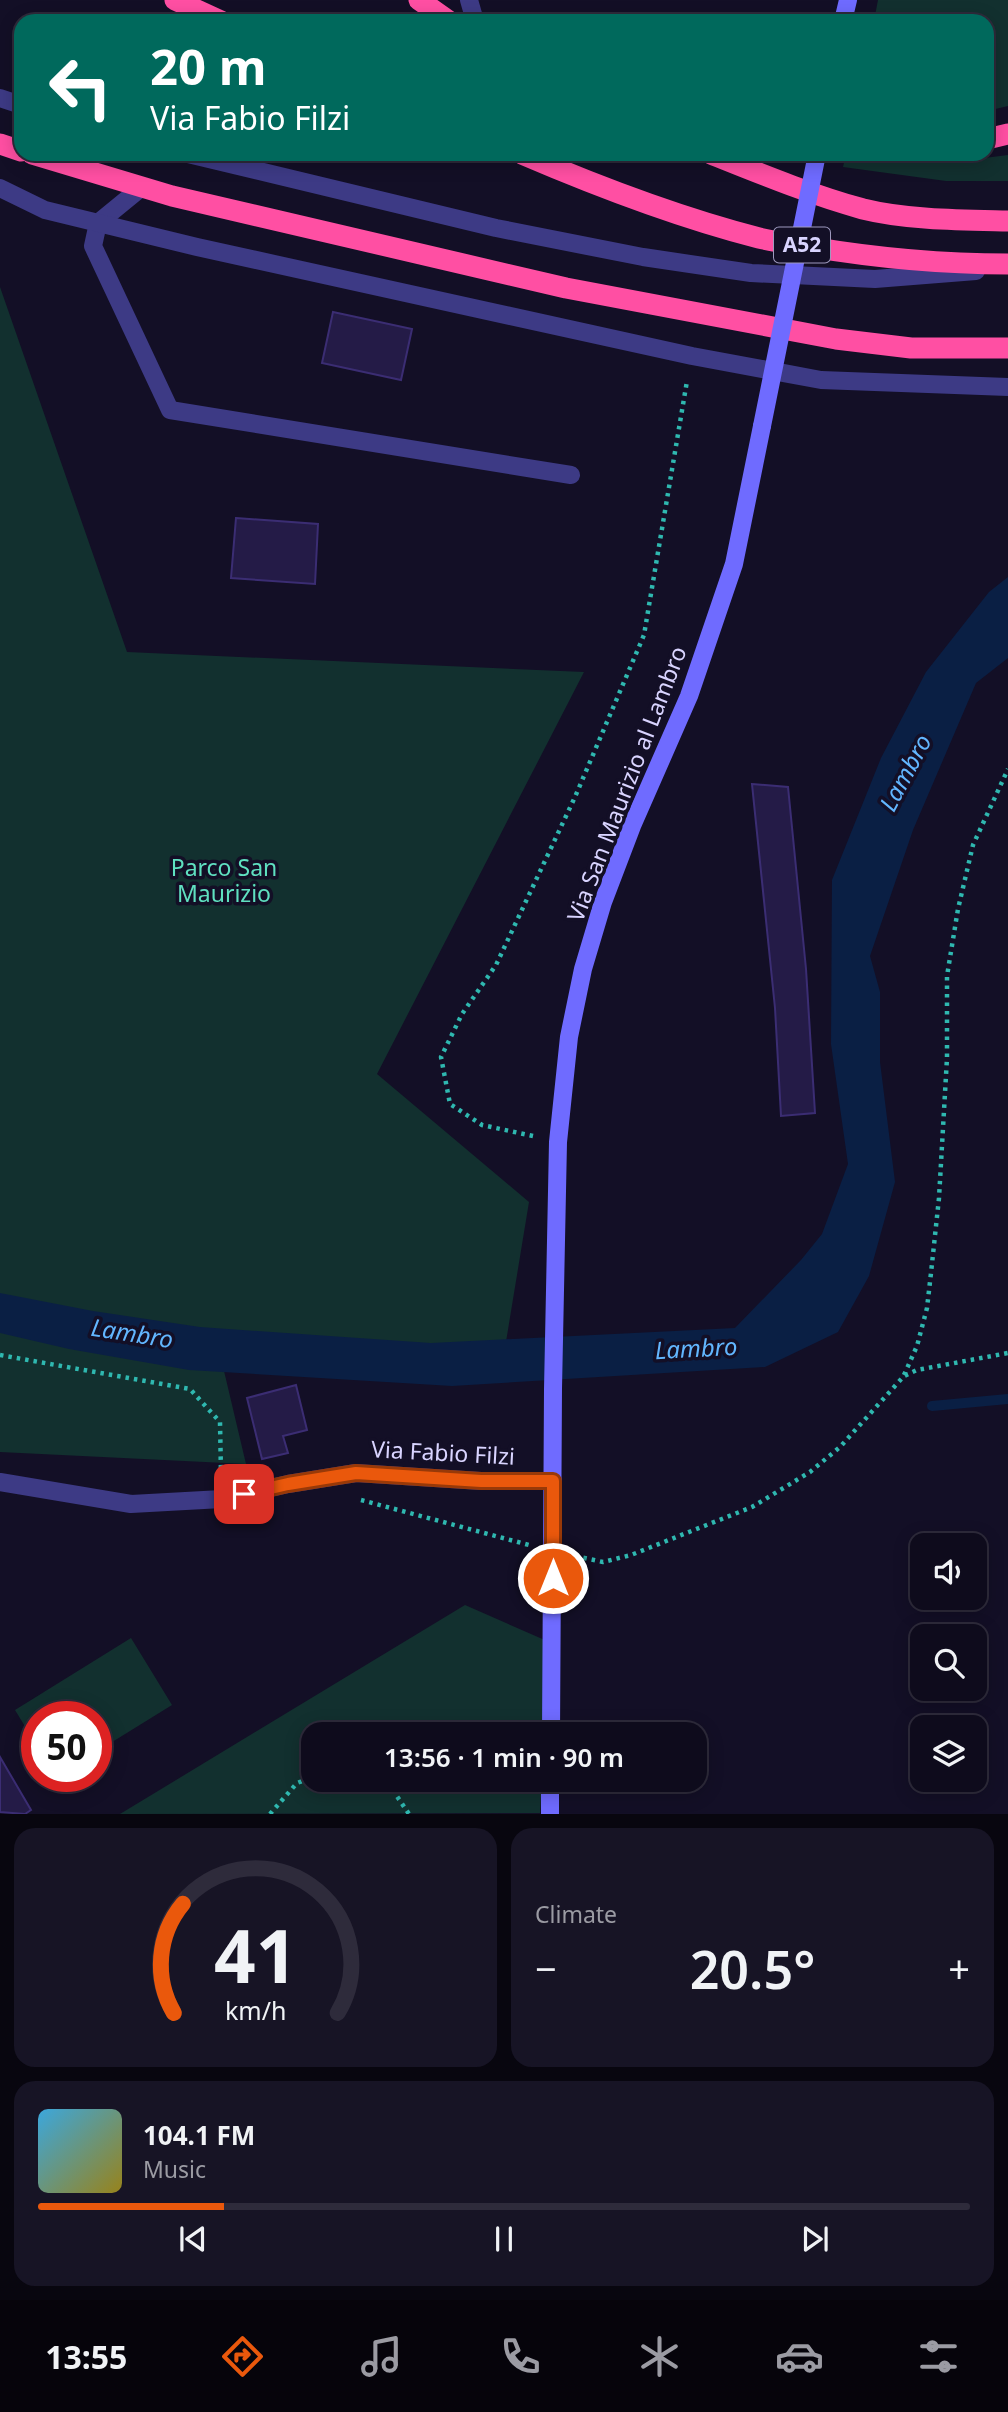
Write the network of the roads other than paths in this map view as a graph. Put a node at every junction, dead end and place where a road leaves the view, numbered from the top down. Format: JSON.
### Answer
{"nodes":[{"id":1,"x":175,"y":0,"type":"edge"},
{"id":2,"x":419,"y":0,"type":"edge"},
{"id":3,"x":206,"y":14,"type":"edge"},
{"id":4,"x":439,"y":14,"type":"edge"},
{"id":5,"x":55,"y":161,"type":"edge"},
{"id":6,"x":217,"y":161,"type":"edge"},
{"id":7,"x":539,"y":161,"type":"edge"},
{"id":8,"x":729,"y":161,"type":"edge"},
{"id":9,"x":816,"y":161,"type":"edge"},
{"id":10,"x":142,"y":187,"type":"junction"},
{"id":11,"x":0,"y":188,"type":"edge"},
{"id":12,"x":1008,"y":221,"type":"edge"},
{"id":13,"x":98,"y":223,"type":"junction"},
{"id":14,"x":1008,"y":266,"type":"edge"},
{"id":15,"x":1008,"y":348,"type":"edge"},
{"id":16,"x":1008,"y":387,"type":"edge"},
{"id":17,"x":571,"y":475,"type":"dead end"},
{"id":18,"x":553,"y":1481,"type":"junction"},
{"id":19,"x":0,"y":1482,"type":"edge"},
{"id":20,"x":551,"y":1722,"type":"edge"},
{"id":21,"x":550,"y":1792,"type":"edge"},
{"id":22,"x":550,"y":1814,"type":"edge"}],
"edges":[{"from":1,"to":3,"type":"highway"},
{"from":2,"to":4,"type":"highway"},
{"from":5,"to":10,"type":"highway"},
{"from":6,"to":14,"type":"street"},
{"from":7,"to":14,"type":"highway","number":"A52"},
{"from":8,"to":12,"type":"highway","number":"A52"},
{"from":9,"to":18,"type":"main road","name":"Via San Maurizio al Lambro","bridge":true},
{"from":10,"to":13,"type":"street"},
{"from":10,"to":15,"type":"highway"},
{"from":11,"to":13,"type":"street"},
{"from":13,"to":16,"type":"street"},
{"from":13,"to":17,"type":"street"},
{"from":18,"to":19,"type":"street","name":"Via Fabio Filzi"},
{"from":18,"to":20,"type":"main road","name":"Via San Maurizio al Lambro"},
{"from":21,"to":22,"type":"main road"}]}
